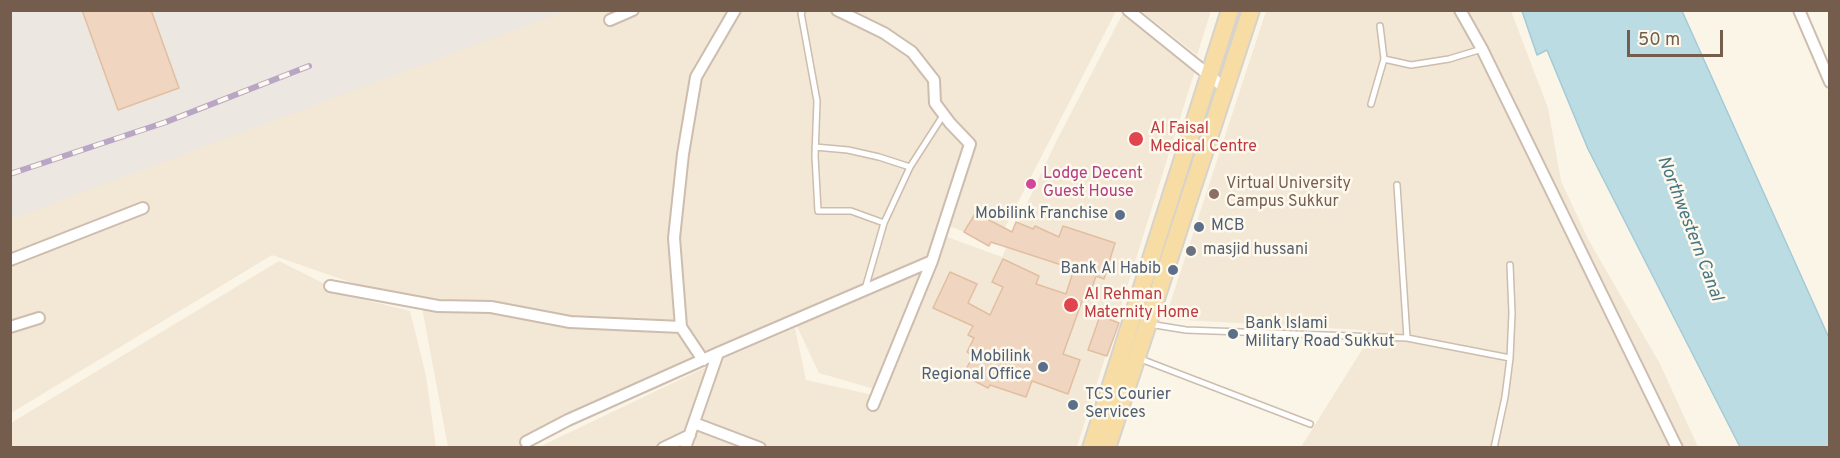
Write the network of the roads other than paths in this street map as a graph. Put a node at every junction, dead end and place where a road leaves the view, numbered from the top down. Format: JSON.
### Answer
{"nodes":[{"id":1,"x":633,"y":10,"type":"edge"},
{"id":2,"x":735,"y":10,"type":"edge"},
{"id":3,"x":803,"y":10,"type":"edge"},
{"id":4,"x":837,"y":10,"type":"edge"},
{"id":5,"x":1128,"y":10,"type":"edge"},
{"id":6,"x":1230,"y":10,"type":"edge"},
{"id":7,"x":1251,"y":10,"type":"edge"},
{"id":8,"x":1460,"y":10,"type":"edge"},
{"id":9,"x":1799,"y":10,"type":"edge"},
{"id":10,"x":610,"y":20,"type":"dead end"},
{"id":11,"x":1380,"y":26,"type":"dead end"},
{"id":12,"x":1482,"y":49,"type":"junction"},
{"id":13,"x":1384,"y":59,"type":"junction"},
{"id":14,"x":1210,"y":76,"type":"junction"},
{"id":15,"x":1830,"y":82,"type":"edge"},
{"id":16,"x":1226,"y":89,"type":"junction"},
{"id":17,"x":1371,"y":104,"type":"dead end"},
{"id":18,"x":944,"y":114,"type":"junction"},
{"id":19,"x":815,"y":147,"type":"junction"},
{"id":20,"x":910,"y":167,"type":"junction"},
{"id":21,"x":1397,"y":184,"type":"dead end"},
{"id":22,"x":143,"y":208,"type":"dead end"},
{"id":23,"x":884,"y":223,"type":"junction"},
{"id":24,"x":10,"y":260,"type":"edge"},
{"id":25,"x":932,"y":261,"type":"junction"},
{"id":26,"x":1510,"y":265,"type":"dead end"},
{"id":27,"x":330,"y":286,"type":"dead end"},
{"id":28,"x":864,"y":290,"type":"junction"},
{"id":29,"x":39,"y":318,"type":"dead end"},
{"id":30,"x":1148,"y":324,"type":"junction"},
{"id":31,"x":10,"y":327,"type":"edge"},
{"id":32,"x":681,"y":327,"type":"junction"},
{"id":33,"x":1407,"y":338,"type":"junction"},
{"id":34,"x":718,"y":353,"type":"junction"},
{"id":35,"x":1136,"y":358,"type":"junction"},
{"id":36,"x":1510,"y":358,"type":"junction"},
{"id":37,"x":703,"y":360,"type":"junction"},
{"id":38,"x":873,"y":405,"type":"dead end"},
{"id":39,"x":694,"y":423,"type":"junction"},
{"id":40,"x":1310,"y":424,"type":"dead end"},
{"id":41,"x":690,"y":435,"type":"junction"},
{"id":42,"x":526,"y":442,"type":"dead end"},
{"id":43,"x":663,"y":447,"type":"edge"},
{"id":44,"x":685,"y":447,"type":"edge"},
{"id":45,"x":760,"y":447,"type":"edge"},
{"id":46,"x":1091,"y":447,"type":"edge"},
{"id":47,"x":1107,"y":447,"type":"edge"},
{"id":48,"x":1494,"y":447,"type":"edge"},
{"id":49,"x":1677,"y":447,"type":"edge"}],
"edges":[{"from":1,"to":10,"type":"street"},
{"from":2,"to":32,"type":"street"},
{"from":3,"to":19,"type":"lane"},
{"from":4,"to":18,"type":"street"},
{"from":5,"to":14,"type":"street"},
{"from":6,"to":14,"type":"main road"},
{"from":7,"to":16,"type":"main road"},
{"from":8,"to":12,"type":"street"},
{"from":9,"to":15,"type":"street"},
{"from":11,"to":13,"type":"lane"},
{"from":12,"to":13,"type":"lane"},
{"from":12,"to":49,"type":"street"},
{"from":13,"to":17,"type":"lane"},
{"from":14,"to":16,"type":"street"},
{"from":14,"to":46,"type":"main road"},
{"from":16,"to":30,"type":"main road"},
{"from":18,"to":20,"type":"lane"},
{"from":18,"to":25,"type":"street"},
{"from":19,"to":20,"type":"lane"},
{"from":19,"to":23,"type":"lane"},
{"from":20,"to":23,"type":"lane"},
{"from":21,"to":33,"type":"lane"},
{"from":22,"to":24,"type":"street"},
{"from":23,"to":28,"type":"lane"},
{"from":25,"to":28,"type":"street"},
{"from":25,"to":38,"type":"street"},
{"from":26,"to":36,"type":"lane"},
{"from":27,"to":32,"type":"street"},
{"from":28,"to":34,"type":"street"},
{"from":29,"to":31,"type":"street"},
{"from":30,"to":33,"type":"lane"},
{"from":30,"to":35,"type":"main road"},
{"from":32,"to":37,"type":"street"},
{"from":33,"to":36,"type":"lane"},
{"from":34,"to":37,"type":"street"},
{"from":34,"to":39,"type":"street"},
{"from":35,"to":40,"type":"lane"},
{"from":35,"to":47,"type":"main road"},
{"from":36,"to":48,"type":"lane"},
{"from":37,"to":42,"type":"street"},
{"from":39,"to":41,"type":"street"},
{"from":39,"to":45,"type":"street"},
{"from":41,"to":43,"type":"street"},
{"from":41,"to":44,"type":"street"}]}
